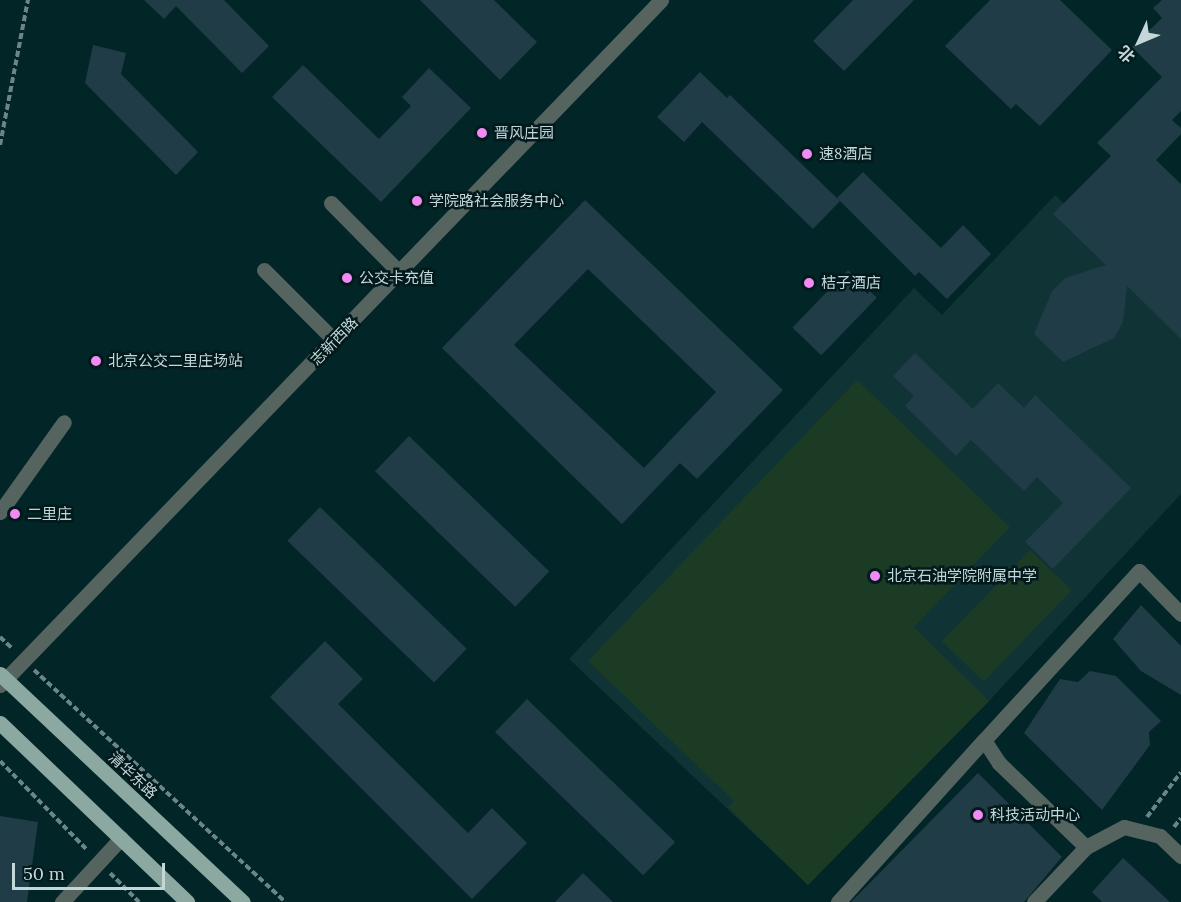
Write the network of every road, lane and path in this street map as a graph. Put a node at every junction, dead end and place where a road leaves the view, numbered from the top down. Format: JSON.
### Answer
{"nodes":[{"id":1,"x":28,"y":0,"type":"edge"},
{"id":2,"x":661,"y":0,"type":"edge"},
{"id":3,"x":0,"y":145,"type":"edge"},
{"id":4,"x":330,"y":203,"type":"dead end"},
{"id":5,"x":264,"y":270,"type":"dead end"},
{"id":6,"x":399,"y":272,"type":"junction"},
{"id":7,"x":334,"y":340,"type":"junction"},
{"id":8,"x":64,"y":422,"type":"dead end"},
{"id":9,"x":0,"y":512,"type":"edge"},
{"id":10,"x":1181,"y":614,"type":"edge"},
{"id":11,"x":0,"y":637,"type":"edge"},
{"id":12,"x":23,"y":660,"type":"junction"},
{"id":13,"x":2,"y":680,"type":"edge"},
{"id":14,"x":0,"y":723,"type":"edge"},
{"id":15,"x":984,"y":740,"type":"junction"},
{"id":16,"x":0,"y":761,"type":"edge"},
{"id":17,"x":1181,"y":772,"type":"edge"},
{"id":18,"x":1181,"y":818,"type":"edge"},
{"id":19,"x":1173,"y":828,"type":"dead end"},
{"id":20,"x":1137,"y":830,"type":"junction"},
{"id":21,"x":122,"y":838,"type":"junction"},
{"id":22,"x":1086,"y":847,"type":"junction"},
{"id":23,"x":1181,"y":856,"type":"edge"},
{"id":24,"x":98,"y":862,"type":"junction"},
{"id":25,"x":62,"y":902,"type":"edge"},
{"id":26,"x":140,"y":902,"type":"edge"},
{"id":27,"x":188,"y":902,"type":"edge"},
{"id":28,"x":243,"y":902,"type":"edge"},
{"id":29,"x":285,"y":902,"type":"edge"},
{"id":30,"x":838,"y":902,"type":"edge"},
{"id":31,"x":1034,"y":902,"type":"edge"}],
"edges":[{"from":1,"to":3,"type":"path"},
{"from":2,"to":6,"type":"street","name":"志新西路"},
{"from":4,"to":6,"type":"street"},
{"from":5,"to":7,"type":"street"},
{"from":6,"to":7,"type":"street","name":"志新西路"},
{"from":7,"to":12,"type":"street","name":"志新西路"},
{"from":8,"to":9,"type":"street"},
{"from":10,"to":15,"type":"street"},
{"from":11,"to":12,"type":"path"},
{"from":12,"to":13,"type":"street","name":"志新西路"},
{"from":12,"to":29,"type":"path"},
{"from":13,"to":28,"type":"main road","name":"清华东路"},
{"from":14,"to":21,"type":"main road"},
{"from":15,"to":22,"type":"street"},
{"from":15,"to":30,"type":"street"},
{"from":16,"to":24,"type":"path"},
{"from":17,"to":20,"type":"path"},
{"from":18,"to":19,"type":"path"},
{"from":20,"to":22,"type":"street"},
{"from":20,"to":23,"type":"street"},
{"from":21,"to":24,"type":"street"},
{"from":21,"to":27,"type":"main road"},
{"from":22,"to":31,"type":"street"},
{"from":24,"to":25,"type":"street"},
{"from":24,"to":26,"type":"path"}]}
